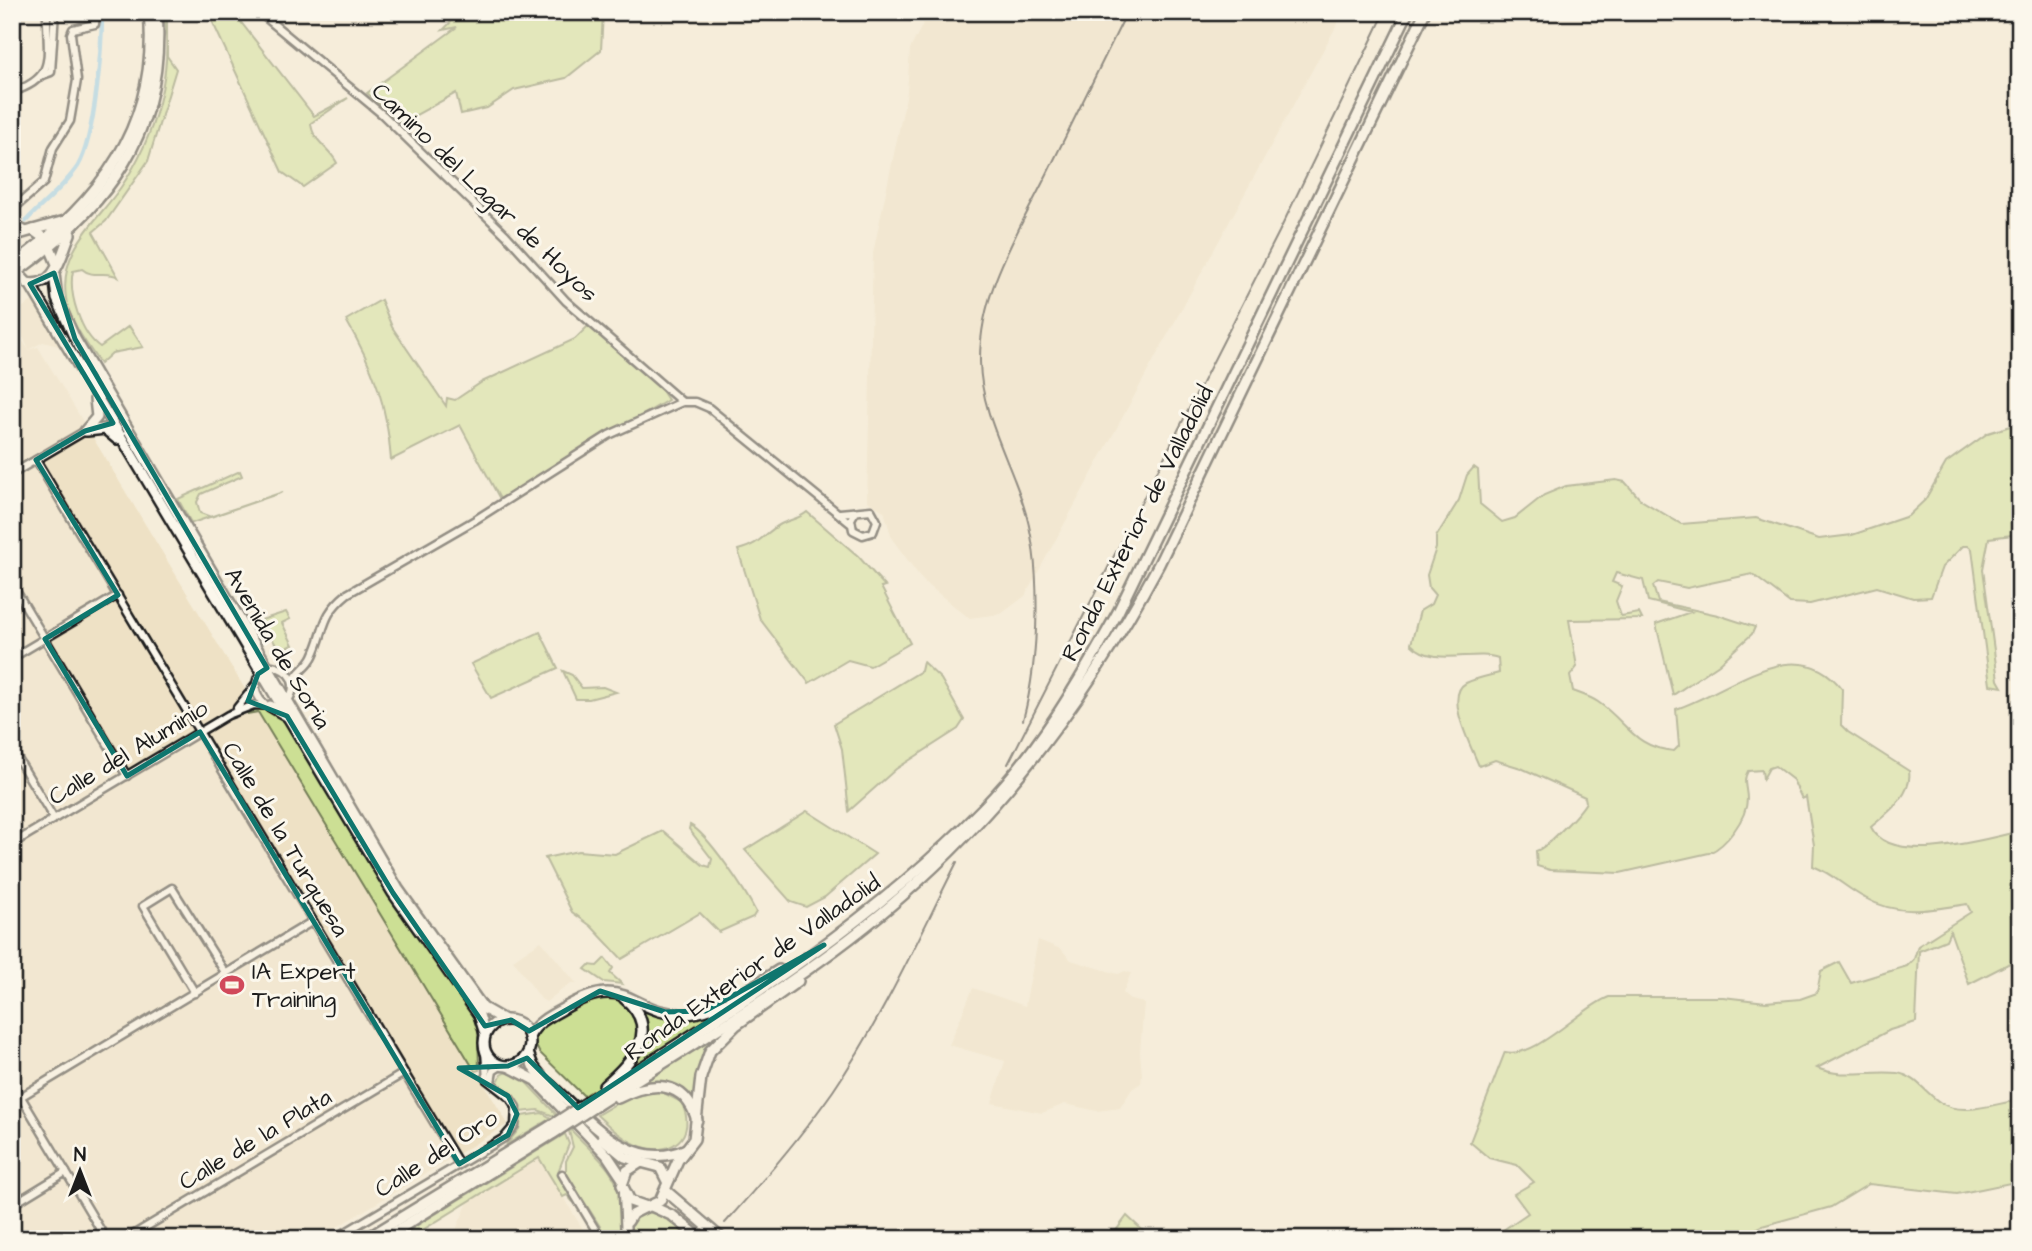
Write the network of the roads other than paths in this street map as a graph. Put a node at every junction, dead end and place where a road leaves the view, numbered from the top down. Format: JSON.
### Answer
{"nodes":[{"id":1,"x":47,"y":12,"type":"edge"},
{"id":2,"x":55,"y":12,"type":"edge"},
{"id":3,"x":96,"y":12,"type":"edge"},
{"id":4,"x":149,"y":12,"type":"edge"},
{"id":5,"x":157,"y":12,"type":"edge"},
{"id":6,"x":259,"y":12,"type":"edge"},
{"id":7,"x":1408,"y":12,"type":"edge"},
{"id":8,"x":1425,"y":12,"type":"edge"},
{"id":9,"x":43,"y":75,"type":"junction"},
{"id":10,"x":12,"y":92,"type":"edge"},
{"id":11,"x":12,"y":210,"type":"edge"},
{"id":12,"x":12,"y":224,"type":"edge"},
{"id":13,"x":71,"y":225,"type":"junction"},
{"id":14,"x":29,"y":231,"type":"junction"},
{"id":15,"x":12,"y":240,"type":"edge"},
{"id":16,"x":49,"y":244,"type":"junction"},
{"id":17,"x":56,"y":268,"type":"junction"},
{"id":18,"x":13,"y":270,"type":"edge"},
{"id":19,"x":12,"y":284,"type":"edge"},
{"id":20,"x":29,"y":284,"type":"junction"},
{"id":21,"x":78,"y":362,"type":"junction"},
{"id":22,"x":682,"y":402,"type":"junction"},
{"id":23,"x":85,"y":431,"type":"junction"},
{"id":24,"x":36,"y":460,"type":"junction"},
{"id":25,"x":134,"y":460,"type":"junction"},
{"id":26,"x":12,"y":474,"type":"edge"},
{"id":27,"x":855,"y":512,"type":"junction"},
{"id":28,"x":840,"y":513,"type":"junction"},
{"id":29,"x":850,"y":523,"type":"junction"},
{"id":30,"x":12,"y":584,"type":"edge"},
{"id":31,"x":118,"y":595,"type":"junction"},
{"id":32,"x":45,"y":639,"type":"junction"},
{"id":33,"x":12,"y":659,"type":"edge"},
{"id":34,"x":288,"y":673,"type":"junction"},
{"id":35,"x":297,"y":673,"type":"junction"},
{"id":36,"x":260,"y":676,"type":"junction"},
{"id":37,"x":293,"y":682,"type":"junction"},
{"id":38,"x":284,"y":704,"type":"junction"},
{"id":39,"x":268,"y":705,"type":"junction"},
{"id":40,"x":228,"y":715,"type":"junction"},
{"id":41,"x":287,"y":716,"type":"junction"},
{"id":42,"x":200,"y":732,"type":"junction"},
{"id":43,"x":12,"y":749,"type":"edge"},
{"id":44,"x":127,"y":776,"type":"junction"},
{"id":45,"x":54,"y":819,"type":"junction"},
{"id":46,"x":12,"y":844,"type":"edge"},
{"id":47,"x":313,"y":921,"type":"junction"},
{"id":48,"x":824,"y":945,"type":"junction"},
{"id":49,"x":814,"y":964,"type":"junction"},
{"id":50,"x":226,"y":974,"type":"junction"},
{"id":51,"x":613,"y":992,"type":"junction"},
{"id":52,"x":195,"y":993,"type":"junction"},
{"id":53,"x":545,"y":1019,"type":"junction"},
{"id":54,"x":504,"y":1020,"type":"junction"},
{"id":55,"x":517,"y":1022,"type":"junction"},
{"id":56,"x":485,"y":1034,"type":"junction"},
{"id":57,"x":529,"y":1037,"type":"junction"},
{"id":58,"x":485,"y":1051,"type":"junction"},
{"id":59,"x":528,"y":1053,"type":"junction"},
{"id":60,"x":505,"y":1065,"type":"junction"},
{"id":61,"x":404,"y":1073,"type":"junction"},
{"id":62,"x":541,"y":1077,"type":"junction"},
{"id":63,"x":12,"y":1082,"type":"edge"},
{"id":64,"x":493,"y":1087,"type":"junction"},
{"id":65,"x":21,"y":1097,"type":"junction"},
{"id":66,"x":12,"y":1102,"type":"edge"},
{"id":67,"x":594,"y":1102,"type":"junction"},
{"id":68,"x":697,"y":1122,"type":"junction"},
{"id":69,"x":552,"y":1130,"type":"junction"},
{"id":70,"x":687,"y":1148,"type":"junction"},
{"id":71,"x":678,"y":1160,"type":"junction"},
{"id":72,"x":641,"y":1162,"type":"junction"},
{"id":73,"x":458,"y":1164,"type":"junction"},
{"id":74,"x":660,"y":1167,"type":"junction"},
{"id":75,"x":66,"y":1172,"type":"junction"},
{"id":76,"x":562,"y":1174,"type":"dead end"},
{"id":77,"x":623,"y":1179,"type":"junction"},
{"id":78,"x":667,"y":1186,"type":"junction"},
{"id":79,"x":624,"y":1194,"type":"junction"},
{"id":80,"x":12,"y":1205,"type":"edge"},
{"id":81,"x":649,"y":1207,"type":"junction"},
{"id":82,"x":627,"y":1224,"type":"junction"},
{"id":83,"x":106,"y":1239,"type":"edge"},
{"id":84,"x":126,"y":1239,"type":"edge"},
{"id":85,"x":334,"y":1239,"type":"edge"},
{"id":86,"x":366,"y":1239,"type":"edge"},
{"id":87,"x":383,"y":1239,"type":"edge"},
{"id":88,"x":601,"y":1239,"type":"edge"},
{"id":89,"x":626,"y":1239,"type":"edge"},
{"id":90,"x":702,"y":1239,"type":"edge"},
{"id":91,"x":722,"y":1239,"type":"edge"}],
"edges":[{"from":1,"to":9,"type":"street"},
{"from":2,"to":9,"type":"street"},
{"from":3,"to":11,"type":"street"},
{"from":4,"to":13,"type":"highway"},
{"from":5,"to":13,"type":"highway"},
{"from":6,"to":22,"type":"street","name":"Camino del Lagar de Hoyos"},
{"from":7,"to":48,"type":"highway","name":"Ronda Exterior de Valladolid"},
{"from":8,"to":49,"type":"highway","name":"Ronda Exterior de Valladolid"},
{"from":9,"to":10,"type":"street"},
{"from":12,"to":14,"type":"main road"},
{"from":13,"to":14,"type":"highway"},
{"from":13,"to":16,"type":"highway"},
{"from":13,"to":17,"type":"highway"},
{"from":14,"to":15,"type":"highway"},
{"from":14,"to":16,"type":"highway"},
{"from":16,"to":17,"type":"highway","name":"Avenida de Soria"},
{"from":16,"to":18,"type":"highway"},
{"from":17,"to":20,"type":"highway"},
{"from":17,"to":36,"type":"highway","name":"Avenida de Soria"},
{"from":18,"to":20,"type":"highway","name":"Avenida de Soria"},
{"from":19,"to":20,"type":"highway"},
{"from":20,"to":21,"type":"highway","name":"Avenida de Soria"},
{"from":21,"to":23,"type":"highway"},
{"from":21,"to":25,"type":"highway","name":"Avenida de Soria"},
{"from":22,"to":28,"type":"street"},
{"from":22,"to":35,"type":"street"},
{"from":23,"to":24,"type":"street"},
{"from":23,"to":25,"type":"highway"},
{"from":24,"to":26,"type":"street"},
{"from":24,"to":31,"type":"street","name":"Calle de la Turquesa"},
{"from":25,"to":36,"type":"highway","name":"Avenida de Soria"},
{"from":27,"to":28,"type":"street"},
{"from":27,"to":29,"type":"street"},
{"from":27,"to":29,"type":"street"},
{"from":28,"to":29,"type":"street"},
{"from":30,"to":32,"type":"street"},
{"from":31,"to":32,"type":"street"},
{"from":31,"to":42,"type":"street","name":"Calle de la Turquesa"},
{"from":32,"to":33,"type":"street"},
{"from":32,"to":44,"type":"street"},
{"from":34,"to":35,"type":"street"},
{"from":34,"to":36,"type":"street"},
{"from":34,"to":37,"type":"street"},
{"from":35,"to":37,"type":"street"},
{"from":36,"to":38,"type":"highway","name":"Avenida de Soria"},
{"from":36,"to":39,"type":"street"},
{"from":36,"to":40,"type":"street","name":"Calle del Aluminio"},
{"from":37,"to":38,"type":"street"},
{"from":38,"to":39,"type":"street","name":"Calle del Aluminio"},
{"from":38,"to":41,"type":"highway","name":"Avenida de Soria"},
{"from":38,"to":54,"type":"highway","name":"Avenida de Soria"},
{"from":39,"to":40,"type":"street","name":"Calle del Aluminio"},
{"from":39,"to":41,"type":"highway"},
{"from":40,"to":42,"type":"street","name":"Calle del Aluminio"},
{"from":41,"to":56,"type":"highway","name":"Avenida de Soria"},
{"from":42,"to":44,"type":"street","name":"Calle del Aluminio"},
{"from":42,"to":47,"type":"street","name":"Calle de la Turquesa"},
{"from":43,"to":45,"type":"street"},
{"from":44,"to":45,"type":"street","name":"Calle del Aluminio"},
{"from":45,"to":46,"type":"street","name":"Calle del Aluminio"},
{"from":47,"to":50,"type":"street"},
{"from":47,"to":61,"type":"street","name":"Calle de la Turquesa"},
{"from":48,"to":51,"type":"highway"},
{"from":48,"to":67,"type":"highway","name":"Ronda Exterior de Valladolid"},
{"from":49,"to":67,"type":"highway","name":"Ronda Exterior de Valladolid"},
{"from":49,"to":68,"type":"highway"},
{"from":50,"to":52,"type":"street"},
{"from":50,"to":52,"type":"street"},
{"from":51,"to":53,"type":"highway"},
{"from":51,"to":67,"type":"highway"},
{"from":52,"to":65,"type":"street"},
{"from":53,"to":55,"type":"highway"},
{"from":53,"to":57,"type":"highway"},
{"from":54,"to":55,"type":"highway"},
{"from":54,"to":56,"type":"highway"},
{"from":55,"to":57,"type":"highway"},
{"from":56,"to":58,"type":"highway"},
{"from":57,"to":59,"type":"highway"},
{"from":58,"to":60,"type":"highway"},
{"from":58,"to":64,"type":"street","name":"Calle del Oro"},
{"from":59,"to":60,"type":"highway"},
{"from":59,"to":62,"type":"highway"},
{"from":60,"to":64,"type":"street","name":"Calle del Oro"},
{"from":60,"to":77,"type":"highway"},
{"from":61,"to":73,"type":"street","name":"Calle de la Turquesa"},
{"from":61,"to":84,"type":"street","name":"Calle de la Plata"},
{"from":62,"to":70,"type":"highway"},
{"from":62,"to":72,"type":"highway"},
{"from":63,"to":65,"type":"street"},
{"from":64,"to":73,"type":"street","name":"Calle del Oro"},
{"from":65,"to":66,"type":"street"},
{"from":65,"to":75,"type":"street"},
{"from":67,"to":68,"type":"highway"},
{"from":67,"to":69,"type":"highway","name":"Ronda Exterior de Valladolid","bridge":true},
{"from":68,"to":70,"type":"highway"},
{"from":69,"to":86,"type":"highway","name":"Ronda Exterior de Valladolid"},
{"from":69,"to":87,"type":"highway","name":"Ronda Exterior de Valladolid"},
{"from":70,"to":71,"type":"highway"},
{"from":71,"to":74,"type":"highway"},
{"from":71,"to":78,"type":"highway"},
{"from":72,"to":74,"type":"highway"},
{"from":72,"to":77,"type":"highway"},
{"from":73,"to":85,"type":"street","name":"Calle del Oro"},
{"from":74,"to":78,"type":"highway"},
{"from":75,"to":80,"type":"street"},
{"from":75,"to":83,"type":"street"},
{"from":76,"to":88,"type":"street"},
{"from":77,"to":79,"type":"highway"},
{"from":78,"to":81,"type":"highway"},
{"from":78,"to":91,"type":"highway"},
{"from":79,"to":81,"type":"highway"},
{"from":79,"to":82,"type":"main road"},
{"from":81,"to":82,"type":"main road"},
{"from":81,"to":90,"type":"highway"},
{"from":82,"to":89,"type":"main road"}]}
